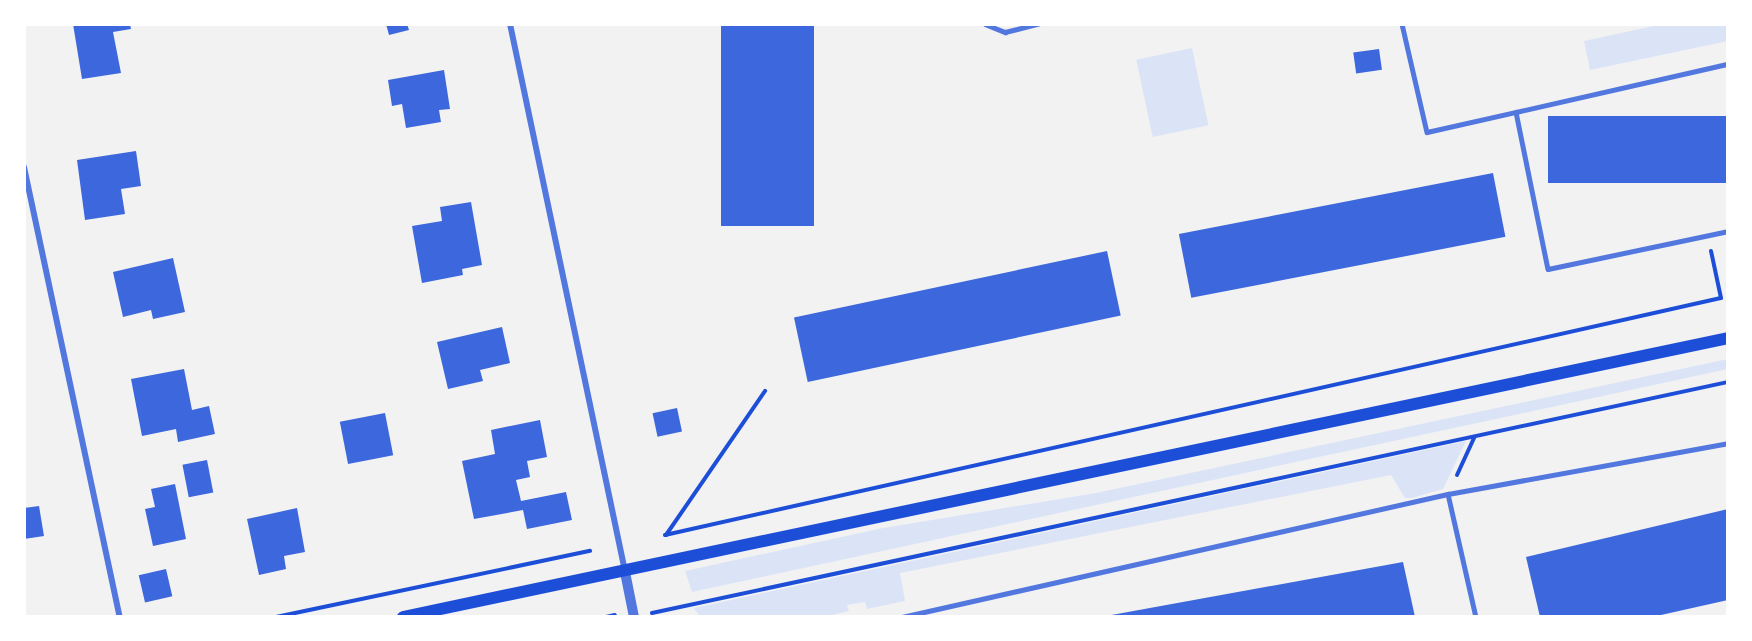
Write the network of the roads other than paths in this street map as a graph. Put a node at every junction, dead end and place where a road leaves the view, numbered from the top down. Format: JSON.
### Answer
{"nodes":[{"id":1,"x":510,"y":24,"type":"edge"},
{"id":2,"x":985,"y":24,"type":"edge"},
{"id":3,"x":1038,"y":24,"type":"edge"},
{"id":4,"x":1402,"y":24,"type":"edge"},
{"id":5,"x":1728,"y":64,"type":"edge"},
{"id":6,"x":1516,"y":112,"type":"junction"},
{"id":7,"x":24,"y":167,"type":"edge"},
{"id":8,"x":1728,"y":231,"type":"edge"},
{"id":9,"x":1728,"y":338,"type":"edge"},
{"id":10,"x":1728,"y":443,"type":"edge"},
{"id":11,"x":1448,"y":494,"type":"junction"},
{"id":12,"x":625,"y":572,"type":"junction"},
{"id":13,"x":120,"y":617,"type":"edge"},
{"id":14,"x":403,"y":617,"type":"edge"},
{"id":15,"x":634,"y":617,"type":"edge"},
{"id":16,"x":902,"y":617,"type":"edge"},
{"id":17,"x":1476,"y":617,"type":"edge"}],
"edges":[{"from":1,"to":12,"type":"street"},
{"from":2,"to":3,"type":"lane"},
{"from":4,"to":6,"type":"lane"},
{"from":5,"to":6,"type":"lane"},
{"from":6,"to":8,"type":"lane"},
{"from":7,"to":13,"type":"street"},
{"from":9,"to":12,"type":"main road"},
{"from":10,"to":11,"type":"lane"},
{"from":11,"to":16,"type":"lane"},
{"from":11,"to":17,"type":"lane"},
{"from":12,"to":14,"type":"main road"},
{"from":12,"to":15,"type":"street"}]}
